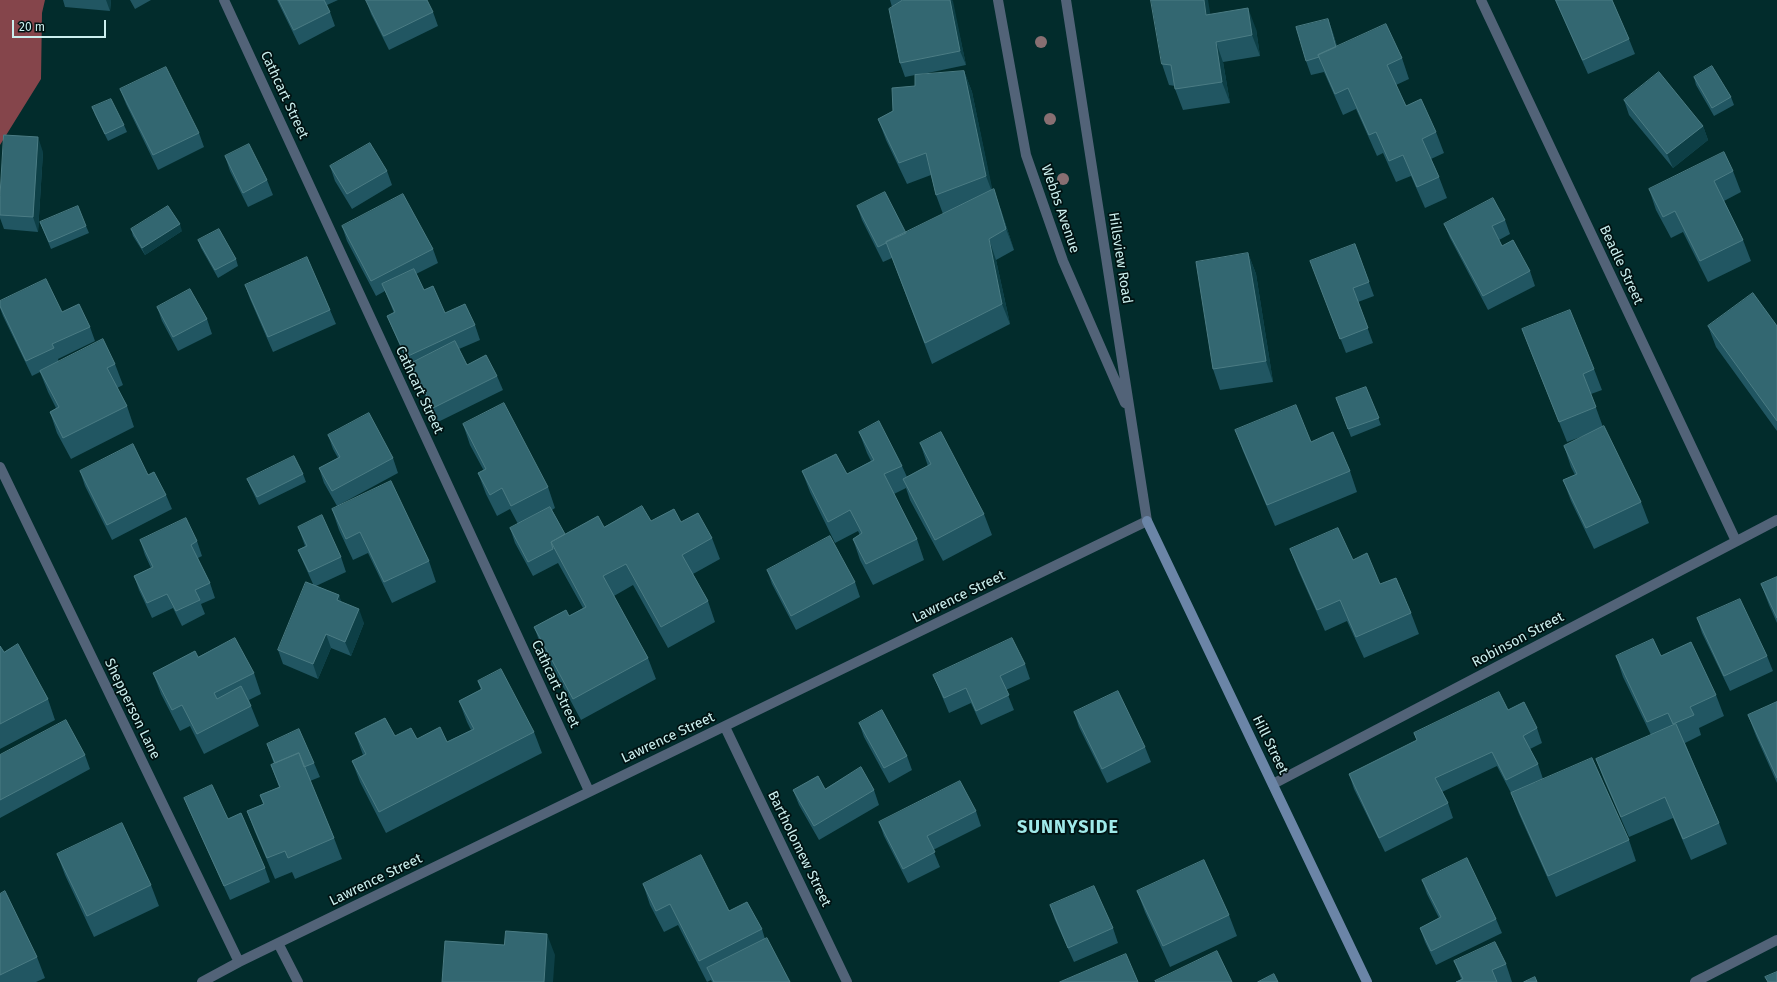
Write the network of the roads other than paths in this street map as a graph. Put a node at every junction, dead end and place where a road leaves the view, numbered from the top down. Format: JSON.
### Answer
{"nodes":[{"id":1,"x":224,"y":0,"type":"edge"},
{"id":2,"x":998,"y":0,"type":"edge"},
{"id":3,"x":1066,"y":0,"type":"edge"},
{"id":4,"x":1481,"y":0,"type":"edge"},
{"id":5,"x":1131,"y":416,"type":"junction"},
{"id":6,"x":0,"y":467,"type":"edge"},
{"id":7,"x":1777,"y":520,"type":"edge"},
{"id":8,"x":1147,"y":521,"type":"junction"},
{"id":9,"x":1736,"y":541,"type":"junction"},
{"id":10,"x":725,"y":727,"type":"junction"},
{"id":11,"x":1273,"y":784,"type":"junction"},
{"id":12,"x":588,"y":791,"type":"junction"},
{"id":13,"x":1777,"y":940,"type":"edge"},
{"id":14,"x":278,"y":943,"type":"junction"},
{"id":15,"x":239,"y":962,"type":"junction"},
{"id":16,"x":202,"y":982,"type":"edge"},
{"id":17,"x":298,"y":982,"type":"edge"},
{"id":18,"x":847,"y":982,"type":"edge"},
{"id":19,"x":1367,"y":982,"type":"edge"},
{"id":20,"x":1695,"y":982,"type":"edge"}],
"edges":[{"from":1,"to":12,"type":"street","name":"Cathcart Street"},
{"from":2,"to":5,"type":"street","name":"Webbs Avenue"},
{"from":3,"to":5,"type":"street","name":"Hillsview Road"},
{"from":4,"to":9,"type":"street","name":"Beadle Street"},
{"from":5,"to":8,"type":"street","name":"Hillsview Road"},
{"from":6,"to":15,"type":"street","name":"Shepperson Lane"},
{"from":7,"to":9,"type":"street","name":"Robinson Street"},
{"from":8,"to":10,"type":"street","name":"Lawrence Street"},
{"from":8,"to":11,"type":"street","name":"Hill Street"},
{"from":9,"to":11,"type":"street","name":"Robinson Street"},
{"from":10,"to":12,"type":"street","name":"Lawrence Street"},
{"from":10,"to":18,"type":"street","name":"Bartholomew Street"},
{"from":11,"to":19,"type":"street","name":"Hill Street"},
{"from":12,"to":14,"type":"street","name":"Lawrence Street"},
{"from":13,"to":20,"type":"street"},
{"from":14,"to":15,"type":"street","name":"Lawrence Street"},
{"from":14,"to":17,"type":"street"},
{"from":15,"to":16,"type":"street","name":"Lawrence Street"}]}
